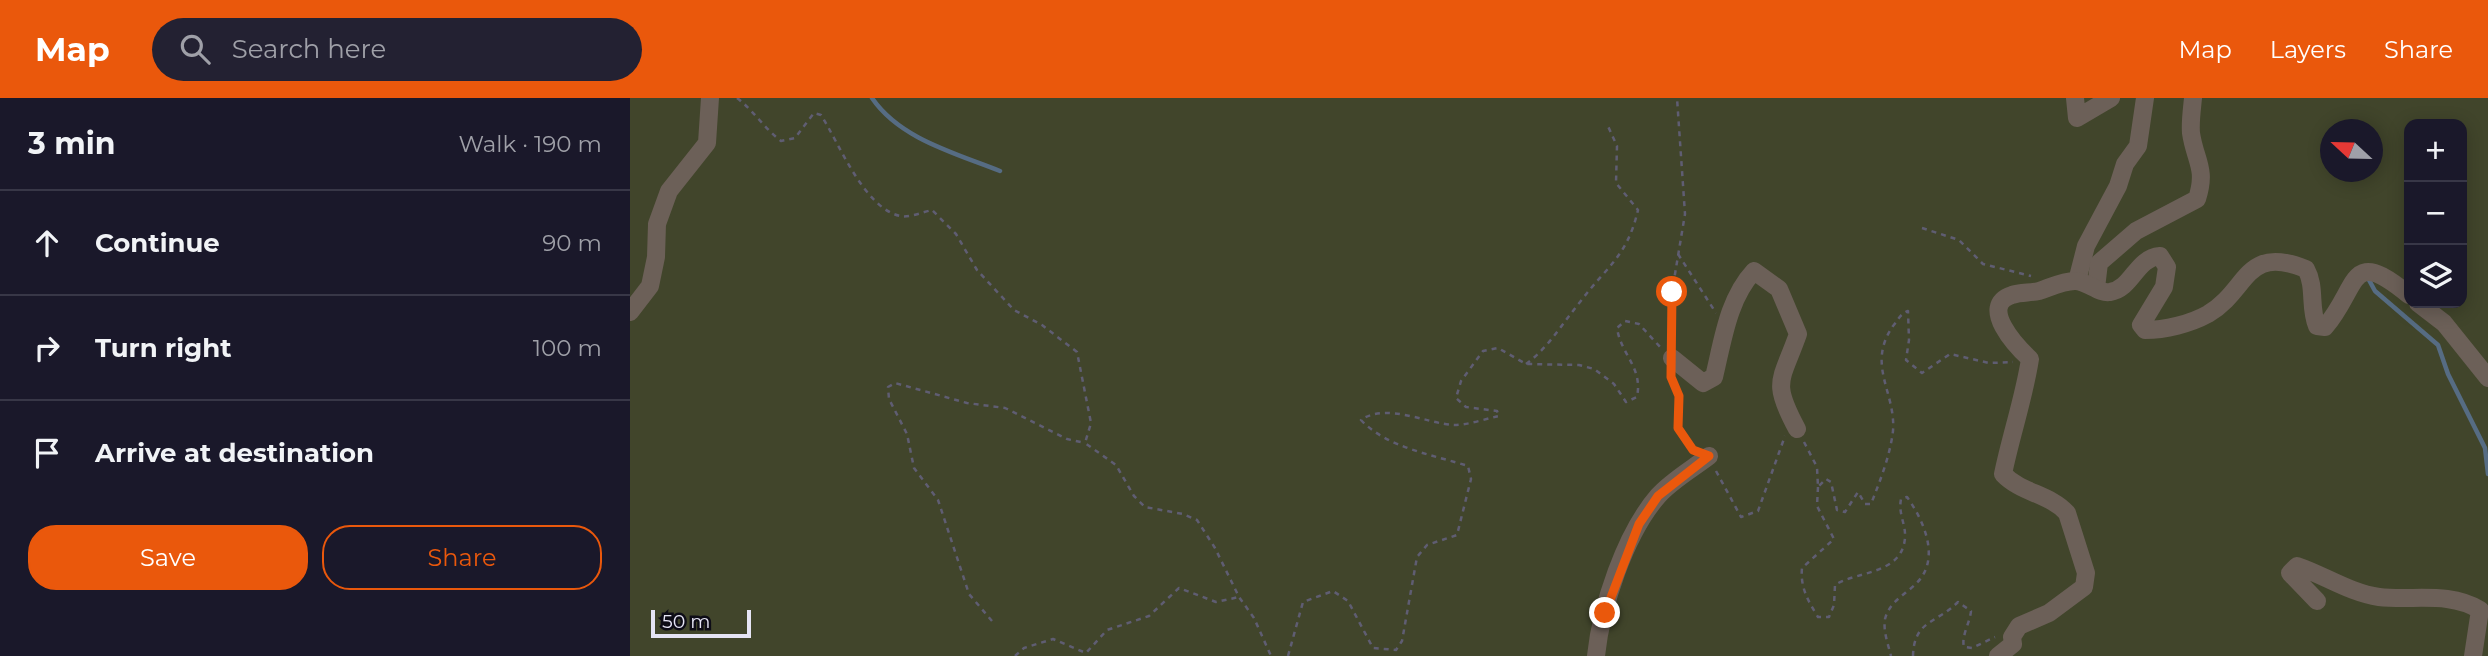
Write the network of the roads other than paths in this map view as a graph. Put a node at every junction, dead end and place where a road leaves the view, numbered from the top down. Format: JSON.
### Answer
{"nodes":[{"id":1,"x":710,"y":98,"type":"edge"},
{"id":2,"x":2076,"y":98,"type":"edge"},
{"id":3,"x":2111,"y":98,"type":"edge"},
{"id":4,"x":2144,"y":98,"type":"edge"},
{"id":5,"x":2193,"y":98,"type":"edge"},
{"id":6,"x":2077,"y":281,"type":"junction"},
{"id":7,"x":2096,"y":288,"type":"junction"},
{"id":8,"x":2404,"y":291,"type":"edge"},
{"id":9,"x":2424,"y":308,"type":"edge"},
{"id":10,"x":630,"y":312,"type":"edge"},
{"id":11,"x":1672,"y":358,"type":"road end"},
{"id":12,"x":2488,"y":378,"type":"edge"},
{"id":13,"x":1797,"y":429,"type":"road end"},
{"id":14,"x":1709,"y":456,"type":"road end"},
{"id":15,"x":2317,"y":601,"type":"dead end"},
{"id":16,"x":1596,"y":656,"type":"edge"},
{"id":17,"x":1998,"y":656,"type":"edge"},
{"id":18,"x":2473,"y":656,"type":"edge"}],
"edges":[{"from":1,"to":10,"type":"street"},
{"from":2,"to":3,"type":"street"},
{"from":4,"to":6,"type":"street"},
{"from":5,"to":7,"type":"street"},
{"from":6,"to":7,"type":"street"},
{"from":6,"to":17,"type":"street"},
{"from":7,"to":8,"type":"street"},
{"from":9,"to":12,"type":"street"},
{"from":11,"to":13,"type":"street"},
{"from":14,"to":16,"type":"street"},
{"from":15,"to":18,"type":"street"}]}
